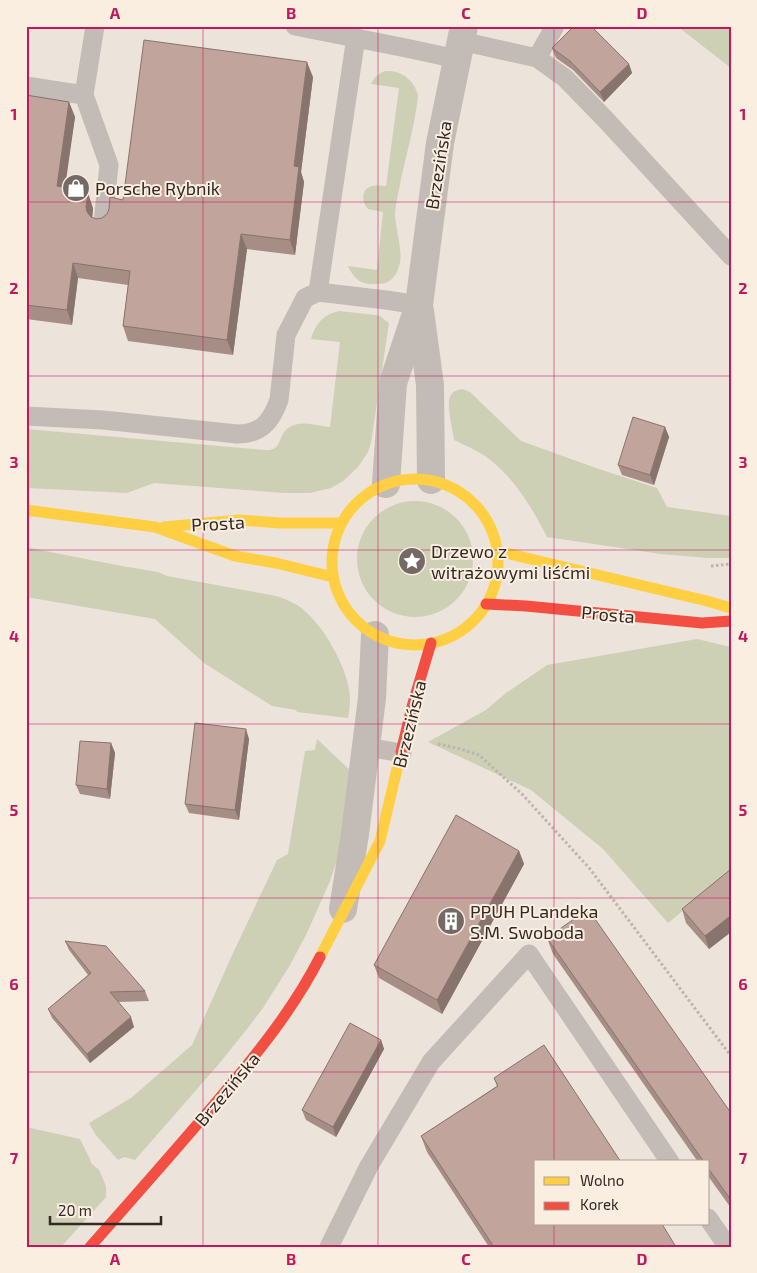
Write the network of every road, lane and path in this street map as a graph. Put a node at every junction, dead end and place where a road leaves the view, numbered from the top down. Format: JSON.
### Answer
{"nodes":[{"id":1,"x":94,"y":26,"type":"edge"},
{"id":2,"x":295,"y":26,"type":"edge"},
{"id":3,"x":555,"y":26,"type":"edge"},
{"id":4,"x":356,"y":38,"type":"junction"},
{"id":5,"x":461,"y":42,"type":"edge"},
{"id":6,"x":537,"y":58,"type":"junction"},
{"id":7,"x":26,"y":86,"type":"edge"},
{"id":8,"x":84,"y":95,"type":"junction"},
{"id":9,"x":103,"y":223,"type":"edge"},
{"id":10,"x":731,"y":256,"type":"edge"},
{"id":11,"x":318,"y":292,"type":"junction"},
{"id":12,"x":419,"y":305,"type":"junction"},
{"id":13,"x":26,"y":416,"type":"edge"},
{"id":14,"x":431,"y":480,"type":"junction"},
{"id":15,"x":386,"y":484,"type":"junction"},
{"id":16,"x":26,"y":510,"type":"edge"},
{"id":17,"x":341,"y":523,"type":"junction"},
{"id":18,"x":155,"y":528,"type":"junction"},
{"id":19,"x":497,"y":551,"type":"junction"},
{"id":20,"x":333,"y":577,"type":"junction"},
{"id":21,"x":486,"y":604,"type":"junction"},
{"id":22,"x":731,"y":608,"type":"edge"},
{"id":23,"x":731,"y":621,"type":"edge"},
{"id":24,"x":375,"y":635,"type":"junction"},
{"id":25,"x":431,"y":643,"type":"junction"},
{"id":26,"x":439,"y":744,"type":"dead end"},
{"id":27,"x":366,"y":747,"type":"junction"},
{"id":28,"x":402,"y":753,"type":"junction"},
{"id":29,"x":342,"y":915,"type":"junction"},
{"id":30,"x":731,"y":1056,"type":"edge"},
{"id":31,"x":669,"y":1160,"type":"edge"},
{"id":32,"x":710,"y":1221,"type":"edge"},
{"id":33,"x":90,"y":1247,"type":"edge"},
{"id":34,"x":329,"y":1247,"type":"edge"},
{"id":35,"x":728,"y":1247,"type":"edge"}],
"edges":[{"from":1,"to":8,"type":"lane"},
{"from":2,"to":4,"type":"lane"},
{"from":3,"to":6,"type":"lane"},
{"from":4,"to":5,"type":"lane"},
{"from":4,"to":11,"type":"lane"},
{"from":5,"to":6,"type":"lane"},
{"from":5,"to":12,"type":"street","name":"Brzezińska"},
{"from":6,"to":10,"type":"lane"},
{"from":7,"to":8,"type":"lane"},
{"from":8,"to":9,"type":"lane"},
{"from":11,"to":12,"type":"lane"},
{"from":11,"to":13,"type":"lane"},
{"from":12,"to":14,"type":"street","name":"Brzezińska"},
{"from":12,"to":15,"type":"street","name":"Brzezińska"},
{"from":14,"to":15,"type":"main road"},
{"from":14,"to":19,"type":"main road"},
{"from":15,"to":17,"type":"main road"},
{"from":16,"to":18,"type":"main road","name":"Prosta"},
{"from":17,"to":18,"type":"main road","name":"Prosta"},
{"from":17,"to":20,"type":"main road"},
{"from":18,"to":20,"type":"main road","name":"Prosta"},
{"from":19,"to":21,"type":"main road"},
{"from":19,"to":22,"type":"main road","name":"Prosta"},
{"from":20,"to":24,"type":"main road"},
{"from":21,"to":23,"type":"main road","name":"Prosta"},
{"from":21,"to":25,"type":"main road"},
{"from":24,"to":25,"type":"main road"},
{"from":24,"to":27,"type":"street","name":"Brzezińska"},
{"from":25,"to":28,"type":"main road","name":"Brzezińska"},
{"from":26,"to":30,"type":"path"},
{"from":27,"to":28,"type":"lane"},
{"from":27,"to":29,"type":"street","name":"Brzezińska"},
{"from":28,"to":29,"type":"main road","name":"Brzezińska"},
{"from":29,"to":33,"type":"main road","name":"Brzezińska"},
{"from":31,"to":34,"type":"lane"},
{"from":32,"to":35,"type":"lane"}]}
